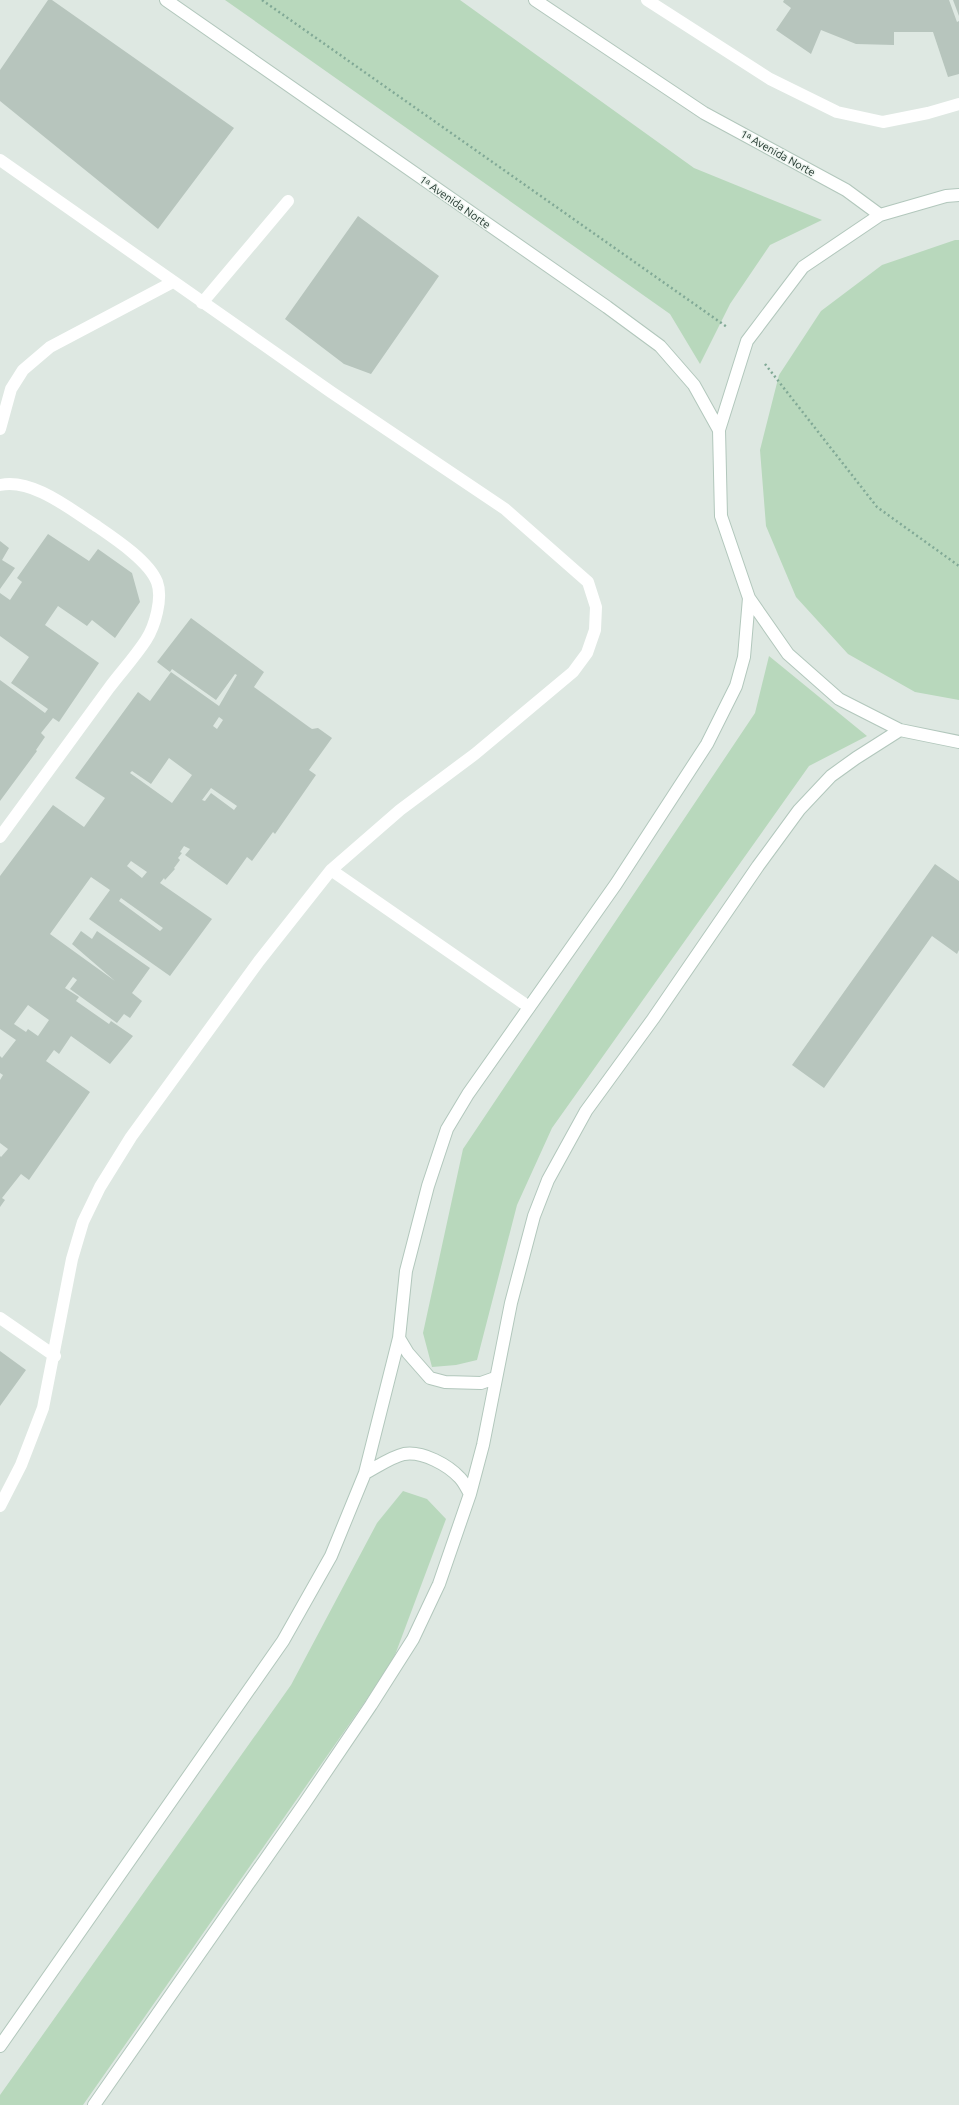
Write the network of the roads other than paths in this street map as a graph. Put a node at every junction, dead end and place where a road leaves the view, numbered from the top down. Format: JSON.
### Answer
{"nodes":[{"id":1,"x":166,"y":0,"type":"edge"},
{"id":2,"x":535,"y":0,"type":"edge"},
{"id":3,"x":647,"y":0,"type":"edge"},
{"id":4,"x":959,"y":104,"type":"edge"},
{"id":5,"x":0,"y":160,"type":"edge"},
{"id":6,"x":959,"y":195,"type":"edge"},
{"id":7,"x":288,"y":201,"type":"dead end"},
{"id":8,"x":880,"y":215,"type":"junction"},
{"id":9,"x":173,"y":282,"type":"junction"},
{"id":10,"x":202,"y":302,"type":"junction"},
{"id":11,"x":0,"y":429,"type":"edge"},
{"id":12,"x":719,"y":430,"type":"junction"},
{"id":13,"x":0,"y":485,"type":"edge"},
{"id":14,"x":749,"y":598,"type":"junction"},
{"id":15,"x":900,"y":730,"type":"junction"},
{"id":16,"x":959,"y":742,"type":"edge"},
{"id":17,"x":0,"y":837,"type":"edge"},
{"id":18,"x":331,"y":870,"type":"junction"},
{"id":19,"x":529,"y":1007,"type":"junction"},
{"id":20,"x":0,"y":1318,"type":"edge"},
{"id":21,"x":399,"y":1338,"type":"junction"},
{"id":22,"x":54,"y":1356,"type":"junction"},
{"id":23,"x":495,"y":1378,"type":"junction"},
{"id":24,"x":365,"y":1473,"type":"junction"},
{"id":25,"x":470,"y":1494,"type":"junction"},
{"id":26,"x":0,"y":1506,"type":"edge"},
{"id":27,"x":0,"y":2046,"type":"edge"},
{"id":28,"x":94,"y":2105,"type":"edge"}],
"edges":[{"from":1,"to":12,"type":"street","name":"1ᵃ Avenida Norte"},
{"from":2,"to":8,"type":"street","name":"1ᵃ Avenida Norte"},
{"from":3,"to":4,"type":"street"},
{"from":5,"to":9,"type":"street"},
{"from":6,"to":8,"type":"street"},
{"from":7,"to":10,"type":"street"},
{"from":8,"to":12,"type":"street"},
{"from":9,"to":10,"type":"street"},
{"from":9,"to":11,"type":"street"},
{"from":10,"to":18,"type":"street"},
{"from":12,"to":14,"type":"street"},
{"from":13,"to":17,"type":"street"},
{"from":14,"to":15,"type":"street"},
{"from":14,"to":19,"type":"street"},
{"from":15,"to":16,"type":"street"},
{"from":15,"to":23,"type":"street"},
{"from":18,"to":19,"type":"street"},
{"from":18,"to":22,"type":"street"},
{"from":19,"to":21,"type":"street"},
{"from":20,"to":22,"type":"street"},
{"from":21,"to":23,"type":"street"},
{"from":21,"to":24,"type":"street"},
{"from":22,"to":26,"type":"street"},
{"from":23,"to":25,"type":"street"},
{"from":24,"to":25,"type":"street"},
{"from":24,"to":27,"type":"street"},
{"from":25,"to":28,"type":"street"}]}
